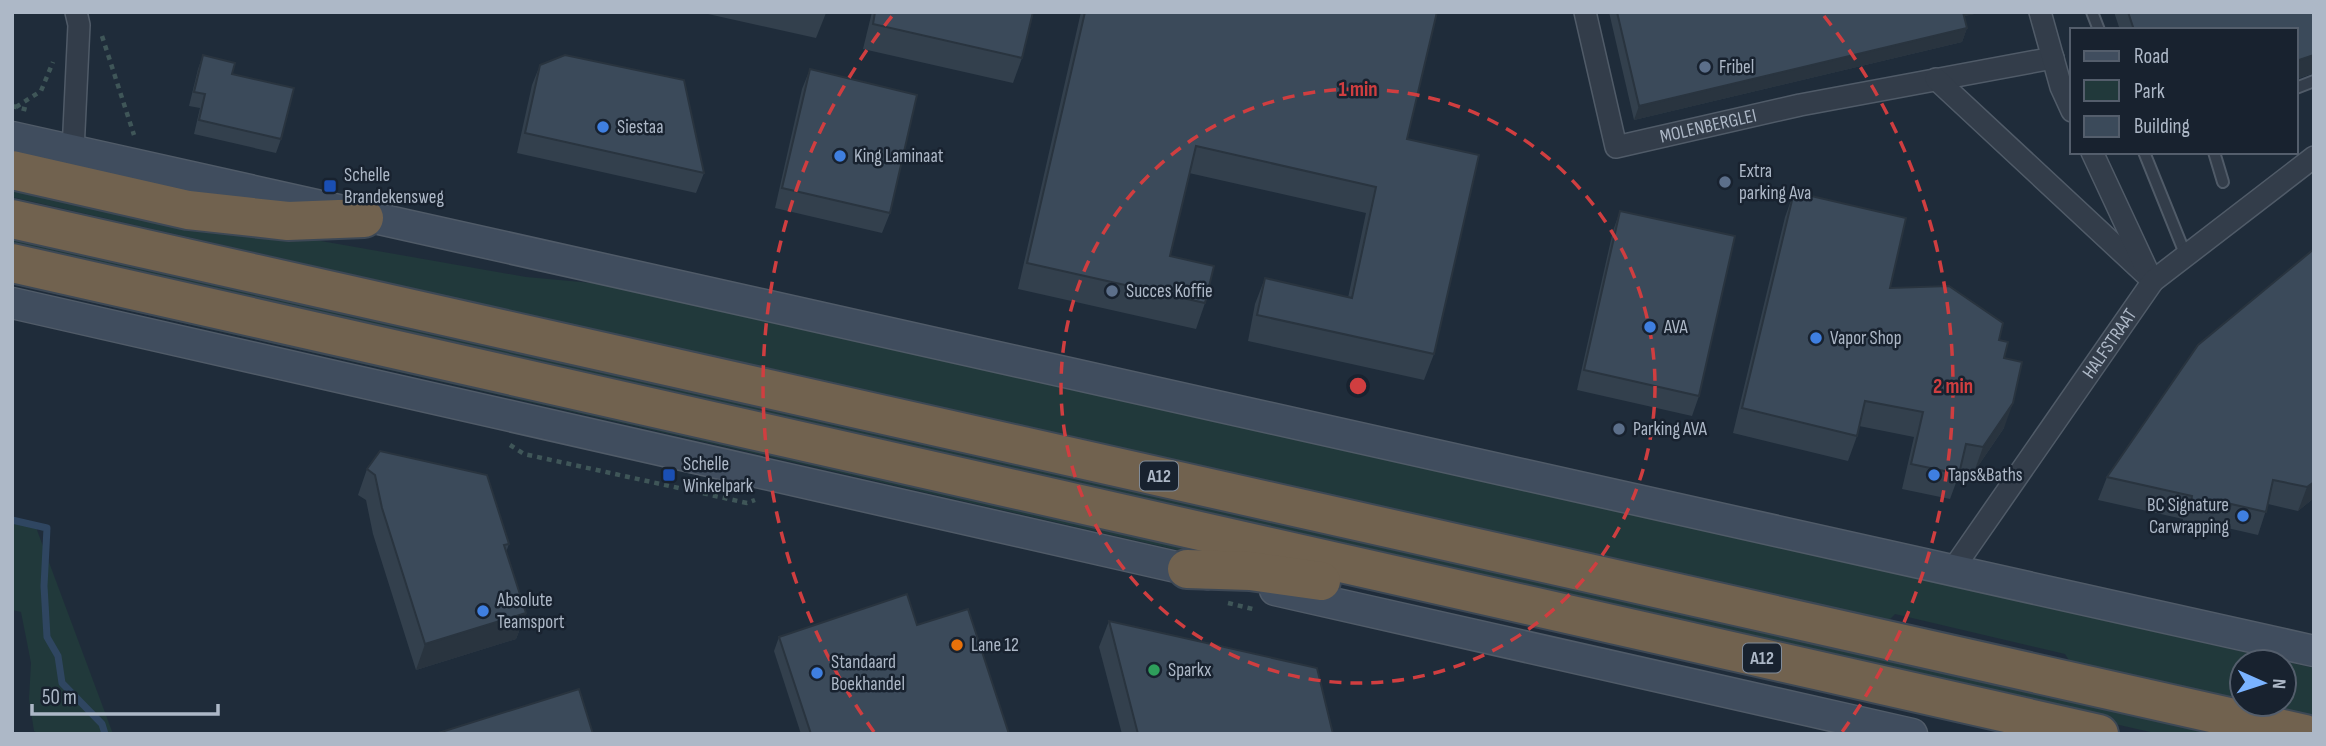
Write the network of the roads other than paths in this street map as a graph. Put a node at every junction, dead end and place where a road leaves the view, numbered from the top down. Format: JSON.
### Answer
{"nodes":[{"id":1,"x":1585,"y":12,"type":"edge"},
{"id":2,"x":2040,"y":12,"type":"edge"},
{"id":3,"x":77,"y":19,"type":"edge"},
{"id":4,"x":2053,"y":58,"type":"junction"},
{"id":5,"x":1936,"y":79,"type":"junction"},
{"id":6,"x":2070,"y":105,"type":"edge"},
{"id":7,"x":12,"y":138,"type":"edge"},
{"id":8,"x":73,"y":151,"type":"junction"},
{"id":9,"x":2093,"y":154,"type":"edge"},
{"id":10,"x":2145,"y":154,"type":"edge"},
{"id":11,"x":2215,"y":154,"type":"edge"},
{"id":12,"x":2314,"y":157,"type":"edge"},
{"id":13,"x":12,"y":170,"type":"edge"},
{"id":14,"x":2223,"y":182,"type":"dead end"},
{"id":15,"x":364,"y":218,"type":"junction"},
{"id":16,"x":12,"y":219,"type":"edge"},
{"id":17,"x":2186,"y":256,"type":"junction"},
{"id":18,"x":12,"y":263,"type":"edge"},
{"id":19,"x":2153,"y":281,"type":"junction"},
{"id":20,"x":12,"y":303,"type":"edge"},
{"id":21,"x":1187,"y":569,"type":"junction"},
{"id":22,"x":1951,"y":572,"type":"junction"},
{"id":23,"x":1424,"y":581,"type":"junction"},
{"id":24,"x":2314,"y":651,"type":"edge"},
{"id":25,"x":1875,"y":730,"type":"edge"},
{"id":26,"x":1912,"y":734,"type":"edge"},
{"id":27,"x":2099,"y":734,"type":"edge"},
{"id":28,"x":2305,"y":734,"type":"edge"}],
"edges":[{"from":1,"to":5,"type":"street","name":"MOLENBERGLEI"},
{"from":2,"to":4,"type":"street"},
{"from":3,"to":8,"type":"street"},
{"from":4,"to":5,"type":"street","name":"MOLENBERGLEI"},
{"from":4,"to":6,"type":"street"},
{"from":5,"to":19,"type":"street"},
{"from":7,"to":8,"type":"main road"},
{"from":8,"to":15,"type":"main road"},
{"from":9,"to":19,"type":"street"},
{"from":10,"to":17,"type":"lane"},
{"from":11,"to":14,"type":"lane"},
{"from":12,"to":17,"type":"street","name":"HALFSTRAAT"},
{"from":13,"to":15,"type":"highway"},
{"from":15,"to":22,"type":"main road"},
{"from":16,"to":28,"type":"highway","number":"A12"},
{"from":17,"to":19,"type":"street","name":"HALFSTRAAT"},
{"from":18,"to":23,"type":"highway","number":"A12"},
{"from":19,"to":22,"type":"street","name":"HALFSTRAAT"},
{"from":20,"to":21,"type":"main road"},
{"from":21,"to":23,"type":"highway"},
{"from":21,"to":25,"type":"main road"},
{"from":22,"to":24,"type":"main road"},
{"from":23,"to":27,"type":"highway","number":"A12"},
{"from":25,"to":26,"type":"main road"}]}
